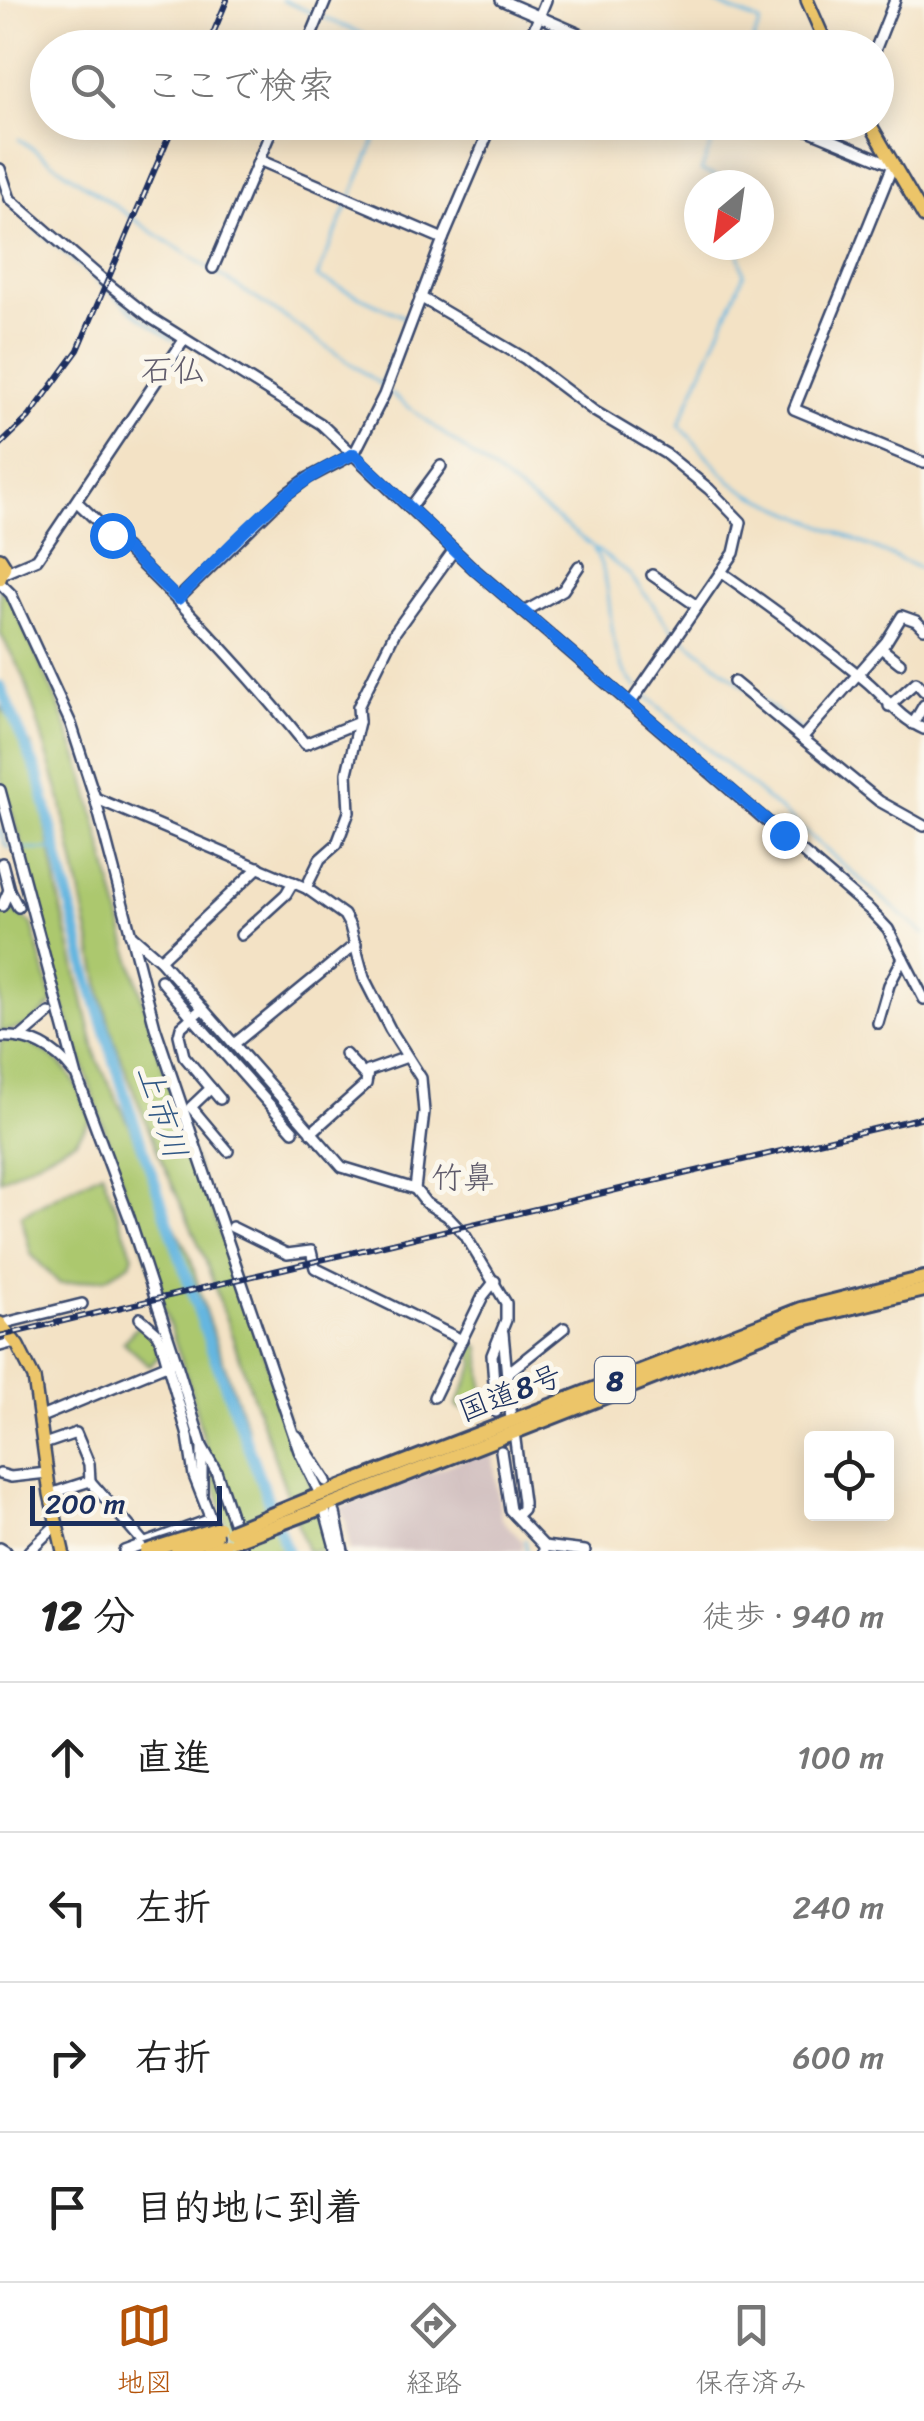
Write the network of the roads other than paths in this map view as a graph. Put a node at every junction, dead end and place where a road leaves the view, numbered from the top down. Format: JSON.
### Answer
{"nodes":[{"id":1,"x":326,"y":0,"type":"edge"},
{"id":2,"x":501,"y":0,"type":"edge"},
{"id":3,"x":546,"y":0,"type":"edge"},
{"id":4,"x":807,"y":0,"type":"edge"},
{"id":5,"x":896,"y":0,"type":"edge"},
{"id":6,"x":539,"y":16,"type":"junction"},
{"id":7,"x":314,"y":30,"type":"edge"},
{"id":8,"x":533,"y":30,"type":"edge"},
{"id":9,"x":571,"y":30,"type":"edge"},
{"id":10,"x":820,"y":30,"type":"edge"},
{"id":11,"x":884,"y":30,"type":"edge"},
{"id":12,"x":267,"y":140,"type":"edge"},
{"id":13,"x":485,"y":140,"type":"edge"},
{"id":14,"x":833,"y":140,"type":"edge"},
{"id":15,"x":879,"y":140,"type":"edge"},
{"id":16,"x":259,"y":160,"type":"junction"},
{"id":17,"x":893,"y":165,"type":"junction"},
{"id":18,"x":0,"y":169,"type":"edge"},
{"id":19,"x":5,"y":199,"type":"edge"},
{"id":20,"x":923,"y":213,"type":"edge"},
{"id":21,"x":443,"y":238,"type":"junction"},
{"id":22,"x":212,"y":268,"type":"dead end"},
{"id":23,"x":420,"y":297,"type":"junction"},
{"id":24,"x":184,"y":340,"type":"junction"},
{"id":25,"x":354,"y":454,"type":"junction"},
{"id":26,"x":924,"y":462,"type":"edge"},
{"id":27,"x":441,"y":466,"type":"dead end"},
{"id":28,"x":78,"y":502,"type":"junction"},
{"id":29,"x":410,"y":508,"type":"junction"},
{"id":30,"x":454,"y":550,"type":"junction"},
{"id":31,"x":0,"y":558,"type":"edge"},
{"id":32,"x":579,"y":566,"type":"dead end"},
{"id":33,"x":721,"y":572,"type":"junction"},
{"id":34,"x":652,"y":576,"type":"dead end"},
{"id":35,"x":1,"y":578,"type":"edge"},
{"id":36,"x":178,"y":599,"type":"junction"},
{"id":37,"x":698,"y":606,"type":"junction"},
{"id":38,"x":524,"y":612,"type":"junction"},
{"id":39,"x":924,"y":629,"type":"edge"},
{"id":40,"x":882,"y":648,"type":"junction"},
{"id":41,"x":900,"y":664,"type":"dead end"},
{"id":42,"x":857,"y":674,"type":"junction"},
{"id":43,"x":734,"y":682,"type":"dead end"},
{"id":44,"x":924,"y":691,"type":"edge"},
{"id":45,"x":630,"y":704,"type":"junction"},
{"id":46,"x":924,"y":705,"type":"edge"},
{"id":47,"x":889,"y":706,"type":"junction"},
{"id":48,"x":358,"y":722,"type":"junction"},
{"id":49,"x":913,"y":724,"type":"junction"},
{"id":50,"x":924,"y":730,"type":"edge"},
{"id":51,"x":802,"y":738,"type":"junction"},
{"id":52,"x":0,"y":790,"type":"edge"},
{"id":53,"x":95,"y":798,"type":"junction"},
{"id":54,"x":924,"y":826,"type":"edge"},
{"id":55,"x":20,"y":860,"type":"junction"},
{"id":56,"x":1,"y":863,"type":"edge"},
{"id":57,"x":259,"y":867,"type":"junction"},
{"id":58,"x":293,"y":882,"type":"junction"},
{"id":59,"x":306,"y":888,"type":"junction"},
{"id":60,"x":9,"y":890,"type":"junction"},
{"id":61,"x":1,"y":906,"type":"edge"},
{"id":62,"x":18,"y":908,"type":"junction"},
{"id":63,"x":35,"y":916,"type":"junction"},
{"id":64,"x":127,"y":931,"type":"junction"},
{"id":65,"x":241,"y":935,"type":"dead end"},
{"id":66,"x":356,"y":944,"type":"junction"},
{"id":67,"x":903,"y":958,"type":"junction"},
{"id":68,"x":160,"y":960,"type":"junction"},
{"id":69,"x":160,"y":980,"type":"dead end"},
{"id":70,"x":924,"y":999,"type":"edge"},
{"id":71,"x":202,"y":1009,"type":"junction"},
{"id":72,"x":50,"y":1013,"type":"dead end"},
{"id":73,"x":192,"y":1017,"type":"junction"},
{"id":74,"x":878,"y":1024,"type":"dead end"},
{"id":75,"x":22,"y":1036,"type":"junction"},
{"id":76,"x":0,"y":1037,"type":"edge"},
{"id":77,"x":234,"y":1044,"type":"junction"},
{"id":78,"x":345,"y":1054,"type":"dead end"},
{"id":79,"x":408,"y":1057,"type":"junction"},
{"id":80,"x":77,"y":1077,"type":"junction"},
{"id":81,"x":367,"y":1078,"type":"junction"},
{"id":82,"x":211,"y":1088,"type":"junction"},
{"id":83,"x":220,"y":1099,"type":"dead end"},
{"id":84,"x":293,"y":1131,"type":"dead end"},
{"id":85,"x":311,"y":1133,"type":"junction"},
{"id":86,"x":228,"y":1152,"type":"dead end"},
{"id":87,"x":415,"y":1189,"type":"junction"},
{"id":88,"x":232,"y":1228,"type":"dead end"},
{"id":89,"x":924,"y":1278,"type":"edge"},
{"id":90,"x":494,"y":1281,"type":"junction"},
{"id":91,"x":924,"y":1290,"type":"edge"},
{"id":92,"x":82,"y":1304,"type":"dead end"},
{"id":93,"x":140,"y":1318,"type":"dead end"},
{"id":94,"x":1,"y":1323,"type":"edge"},
{"id":95,"x":564,"y":1328,"type":"dead end"},
{"id":96,"x":503,"y":1330,"type":"junction"},
{"id":97,"x":462,"y":1340,"type":"junction"},
{"id":98,"x":15,"y":1342,"type":"junction"},
{"id":99,"x":0,"y":1346,"type":"edge"},
{"id":100,"x":172,"y":1363,"type":"junction"},
{"id":101,"x":509,"y":1372,"type":"junction"},
{"id":102,"x":434,"y":1396,"type":"dead end"},
{"id":103,"x":496,"y":1412,"type":"dead end"},
{"id":104,"x":40,"y":1417,"type":"junction"},
{"id":105,"x":513,"y":1426,"type":"junction"},
{"id":106,"x":44,"y":1444,"type":"junction"},
{"id":107,"x":202,"y":1446,"type":"junction"},
{"id":108,"x":501,"y":1450,"type":"dead end"},
{"id":109,"x":48,"y":1473,"type":"junction"},
{"id":110,"x":0,"y":1474,"type":"edge"},
{"id":111,"x":90,"y":1481,"type":"junction"},
{"id":112,"x":50,"y":1494,"type":"junction"},
{"id":113,"x":202,"y":1495,"type":"junction"},
{"id":114,"x":322,"y":1501,"type":"junction"},
{"id":115,"x":516,"y":1516,"type":"junction"},
{"id":116,"x":274,"y":1520,"type":"junction"},
{"id":117,"x":56,"y":1525,"type":"junction"},
{"id":118,"x":228,"y":1540,"type":"edge"},
{"id":119,"x":144,"y":1547,"type":"edge"},
{"id":120,"x":544,"y":1548,"type":"edge"},
{"id":121,"x":29,"y":1551,"type":"edge"},
{"id":122,"x":63,"y":1551,"type":"edge"},
{"id":123,"x":124,"y":1551,"type":"edge"},
{"id":124,"x":177,"y":1551,"type":"edge"},
{"id":125,"x":208,"y":1551,"type":"edge"},
{"id":126,"x":339,"y":1551,"type":"edge"},
{"id":127,"x":586,"y":1551,"type":"edge"}],
"edges":[{"from":1,"to":7,"type":"street"},
{"from":2,"to":6,"type":"street"},
{"from":3,"to":6,"type":"street"},
{"from":4,"to":10,"type":"main road"},
{"from":5,"to":11,"type":"street"},
{"from":6,"to":8,"type":"street"},
{"from":6,"to":9,"type":"street"},
{"from":12,"to":16,"type":"street"},
{"from":13,"to":21,"type":"street"},
{"from":14,"to":17,"type":"street"},
{"from":15,"to":17,"type":"main road"},
{"from":16,"to":21,"type":"street"},
{"from":16,"to":22,"type":"street"},
{"from":17,"to":20,"type":"main road"},
{"from":17,"to":26,"type":"street"},
{"from":18,"to":19,"type":"street"},
{"from":19,"to":24,"type":"street"},
{"from":21,"to":23,"type":"street"},
{"from":23,"to":25,"type":"street"},
{"from":23,"to":33,"type":"street"},
{"from":24,"to":25,"type":"street"},
{"from":24,"to":28,"type":"street"},
{"from":25,"to":29,"type":"street"},
{"from":25,"to":36,"type":"street"},
{"from":27,"to":29,"type":"street"},
{"from":28,"to":35,"type":"street"},
{"from":28,"to":36,"type":"street"},
{"from":29,"to":30,"type":"street"},
{"from":30,"to":38,"type":"street"},
{"from":30,"to":48,"type":"street"},
{"from":31,"to":35,"type":"main road"},
{"from":32,"to":38,"type":"street"},
{"from":33,"to":37,"type":"street"},
{"from":33,"to":42,"type":"street"},
{"from":34,"to":37,"type":"street"},
{"from":35,"to":53,"type":"street"},
{"from":36,"to":48,"type":"street"},
{"from":37,"to":45,"type":"street"},
{"from":38,"to":45,"type":"street"},
{"from":39,"to":40,"type":"street"},
{"from":40,"to":41,"type":"street"},
{"from":40,"to":42,"type":"street"},
{"from":42,"to":47,"type":"street"},
{"from":42,"to":51,"type":"street"},
{"from":43,"to":51,"type":"street"},
{"from":44,"to":47,"type":"street"},
{"from":45,"to":67,"type":"street"},
{"from":46,"to":49,"type":"street"},
{"from":47,"to":49,"type":"street"},
{"from":48,"to":59,"type":"street"},
{"from":49,"to":50,"type":"street"},
{"from":51,"to":54,"type":"street"},
{"from":52,"to":55,"type":"street"},
{"from":53,"to":57,"type":"street"},
{"from":53,"to":64,"type":"street"},
{"from":55,"to":56,"type":"street"},
{"from":55,"to":63,"type":"street"},
{"from":56,"to":60,"type":"street"},
{"from":57,"to":58,"type":"street"},
{"from":57,"to":68,"type":"street"},
{"from":58,"to":59,"type":"street"},
{"from":58,"to":65,"type":"street"},
{"from":59,"to":66,"type":"street"},
{"from":60,"to":61,"type":"street"},
{"from":60,"to":62,"type":"street"},
{"from":61,"to":62,"type":"street"},
{"from":62,"to":63,"type":"street"},
{"from":63,"to":80,"type":"street"},
{"from":64,"to":68,"type":"street"},
{"from":64,"to":114,"type":"street"},
{"from":66,"to":77,"type":"street"},
{"from":66,"to":79,"type":"street"},
{"from":67,"to":70,"type":"street"},
{"from":67,"to":74,"type":"street"},
{"from":68,"to":71,"type":"street"},
{"from":69,"to":73,"type":"street"},
{"from":71,"to":73,"type":"street"},
{"from":71,"to":77,"type":"street"},
{"from":72,"to":75,"type":"street"},
{"from":73,"to":82,"type":"street"},
{"from":73,"to":84,"type":"street"},
{"from":75,"to":76,"type":"street"},
{"from":75,"to":80,"type":"street"},
{"from":77,"to":85,"type":"street"},
{"from":78,"to":81,"type":"street"},
{"from":79,"to":81,"type":"street"},
{"from":79,"to":87,"type":"street"},
{"from":80,"to":100,"type":"street"},
{"from":81,"to":85,"type":"street"},
{"from":82,"to":83,"type":"street"},
{"from":82,"to":86,"type":"street"},
{"from":85,"to":87,"type":"street"},
{"from":87,"to":90,"type":"street"},
{"from":88,"to":97,"type":"street"},
{"from":89,"to":105,"type":"highway","name":"国道8号","number":"8"},
{"from":90,"to":96,"type":"street"},
{"from":90,"to":97,"type":"street"},
{"from":91,"to":105,"type":"highway","name":"国道8号","number":"8"},
{"from":92,"to":94,"type":"street"},
{"from":93,"to":100,"type":"street"},
{"from":94,"to":98,"type":"main road"},
{"from":95,"to":101,"type":"street"},
{"from":96,"to":101,"type":"street"},
{"from":96,"to":103,"type":"street"},
{"from":97,"to":102,"type":"street"},
{"from":98,"to":99,"type":"street"},
{"from":98,"to":104,"type":"main road"},
{"from":100,"to":104,"type":"street"},
{"from":100,"to":107,"type":"street"},
{"from":100,"to":113,"type":"street"},
{"from":101,"to":105,"type":"street"},
{"from":104,"to":106,"type":"main road"},
{"from":105,"to":114,"type":"highway","name":"国道8号","number":"8"},
{"from":105,"to":115,"type":"street"},
{"from":106,"to":109,"type":"main road"},
{"from":106,"to":111,"type":"street"},
{"from":107,"to":113,"type":"street"},
{"from":107,"to":118,"type":"street"},
{"from":108,"to":115,"type":"street"},
{"from":109,"to":110,"type":"street"},
{"from":109,"to":112,"type":"main road"},
{"from":111,"to":112,"type":"street"},
{"from":111,"to":119,"type":"street"},
{"from":112,"to":117,"type":"main road"},
{"from":113,"to":118,"type":"street"},
{"from":114,"to":116,"type":"highway","name":"国道8号","number":"8","bridge":true},
{"from":114,"to":126,"type":"street"},
{"from":115,"to":120,"type":"street"},
{"from":116,"to":118,"type":"highway","number":"8","bridge":true},
{"from":116,"to":118,"type":"highway","number":"8","bridge":true},
{"from":117,"to":121,"type":"street"},
{"from":117,"to":122,"type":"main road"},
{"from":118,"to":119,"type":"highway","number":"8","bridge":true},
{"from":118,"to":124,"type":"highway","number":"8","bridge":true},
{"from":118,"to":125,"type":"highway","number":"8","bridge":true},
{"from":119,"to":123,"type":"street"},
{"from":120,"to":127,"type":"street"}]}
